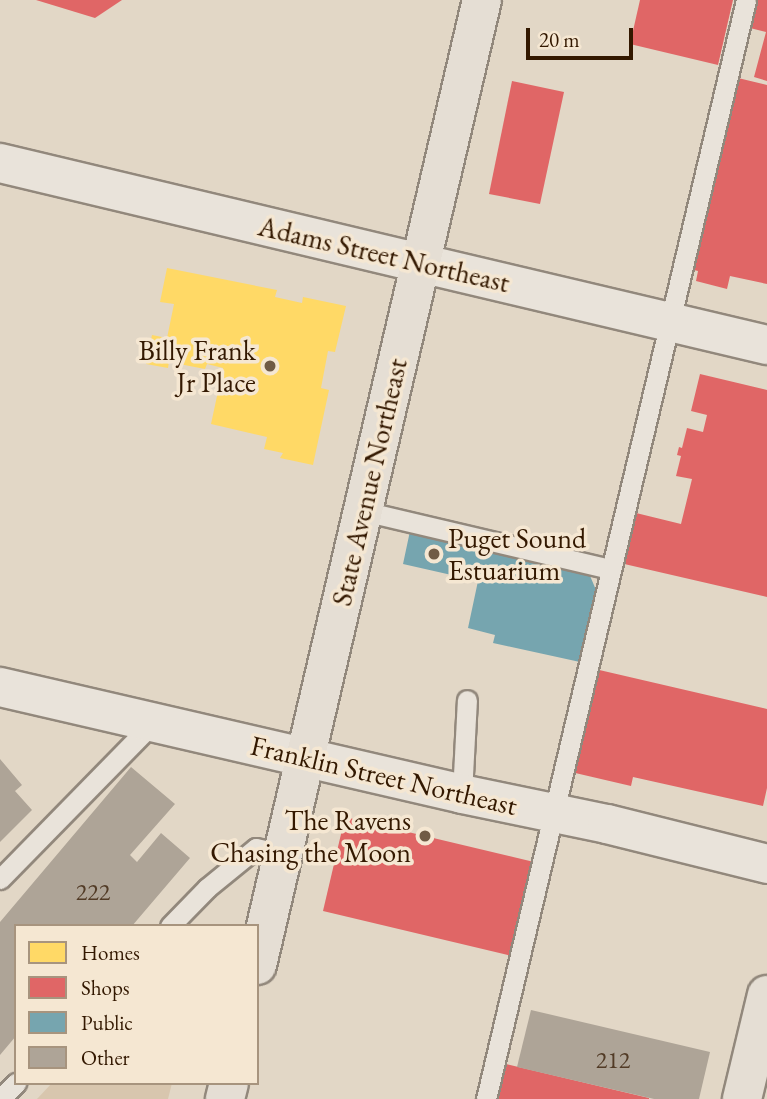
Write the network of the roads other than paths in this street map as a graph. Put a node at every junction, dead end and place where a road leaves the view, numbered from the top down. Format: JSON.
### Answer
{"nodes":[{"id":1,"x":482,"y":0,"type":"edge"},
{"id":2,"x":746,"y":0,"type":"edge"},
{"id":3,"x":0,"y":163,"type":"edge"},
{"id":4,"x":419,"y":263,"type":"junction"},
{"id":5,"x":668,"y":322,"type":"junction"},
{"id":6,"x":767,"y":345,"type":"edge"},
{"id":7,"x":363,"y":512,"type":"junction"},
{"id":8,"x":610,"y":569,"type":"junction"},
{"id":9,"x":0,"y":687,"type":"edge"},
{"id":10,"x":467,"y":700,"type":"dead end"},
{"id":11,"x":153,"y":723,"type":"junction"},
{"id":12,"x":304,"y":756,"type":"junction"},
{"id":13,"x":462,"y":794,"type":"junction"},
{"id":14,"x":552,"y":812,"type":"junction"},
{"id":15,"x":283,"y":854,"type":"junction"},
{"id":16,"x":767,"y":864,"type":"edge"},
{"id":17,"x":0,"y":879,"type":"edge"},
{"id":18,"x":172,"y":924,"type":"edge"},
{"id":19,"x":259,"y":956,"type":"edge"},
{"id":20,"x":767,"y":995,"type":"edge"},
{"id":21,"x":14,"y":1085,"type":"edge"},
{"id":22,"x":1,"y":1099,"type":"edge"},
{"id":23,"x":486,"y":1099,"type":"edge"},
{"id":24,"x":742,"y":1099,"type":"edge"}],
"edges":[{"from":1,"to":4,"type":"main road","name":"State Avenue Northeast"},
{"from":2,"to":5,"type":"lane"},
{"from":3,"to":4,"type":"street","name":"Adams Street Northeast"},
{"from":4,"to":5,"type":"street","name":"Adams Street Northeast"},
{"from":4,"to":7,"type":"main road","name":"State Avenue Northeast"},
{"from":5,"to":6,"type":"street","name":"Adams Street Northeast"},
{"from":5,"to":8,"type":"lane"},
{"from":7,"to":8,"type":"lane"},
{"from":7,"to":12,"type":"main road","name":"State Avenue Northeast"},
{"from":8,"to":14,"type":"lane"},
{"from":9,"to":11,"type":"street","name":"Franklin Street Northeast"},
{"from":10,"to":13,"type":"lane"},
{"from":11,"to":12,"type":"street","name":"Franklin Street Northeast"},
{"from":11,"to":17,"type":"lane"},
{"from":12,"to":13,"type":"street","name":"Franklin Street Northeast"},
{"from":12,"to":15,"type":"main road","name":"State Avenue Northeast"},
{"from":13,"to":14,"type":"street","name":"Franklin Street Northeast"},
{"from":14,"to":16,"type":"street","name":"Franklin Street Northeast"},
{"from":14,"to":23,"type":"lane"},
{"from":15,"to":18,"type":"lane"},
{"from":15,"to":19,"type":"main road","name":"State Avenue Northeast"},
{"from":20,"to":24,"type":"main road"},
{"from":21,"to":22,"type":"lane"}]}
